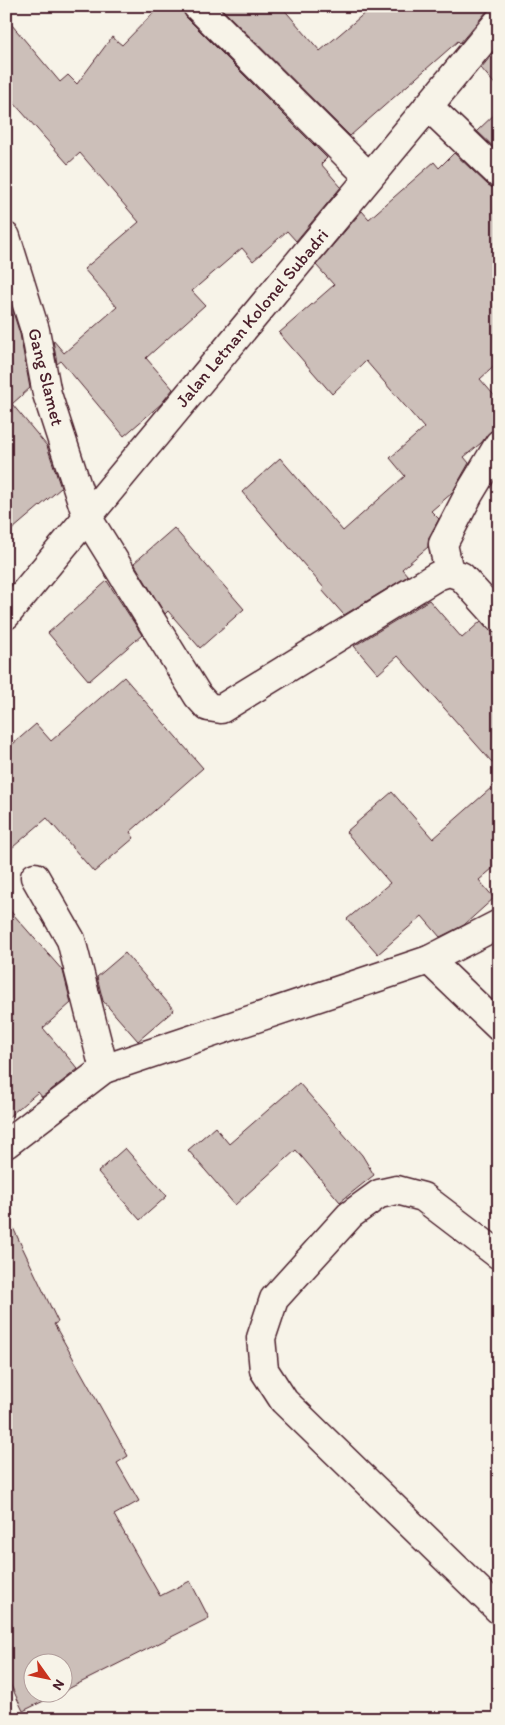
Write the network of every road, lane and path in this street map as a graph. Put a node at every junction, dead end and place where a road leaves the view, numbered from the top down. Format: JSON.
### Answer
{"nodes":[{"id":1,"x":196,"y":6,"type":"edge"},
{"id":2,"x":499,"y":21,"type":"edge"},
{"id":3,"x":428,"y":106,"type":"junction"},
{"id":4,"x":499,"y":174,"type":"edge"},
{"id":5,"x":369,"y":177,"type":"junction"},
{"id":6,"x":6,"y":237,"type":"edge"},
{"id":7,"x":499,"y":444,"type":"edge"},
{"id":8,"x":87,"y":517,"type":"junction"},
{"id":9,"x":449,"y":572,"type":"junction"},
{"id":10,"x":6,"y":615,"type":"edge"},
{"id":11,"x":499,"y":618,"type":"edge"},
{"id":12,"x":35,"y":877,"type":"dead end"},
{"id":13,"x":499,"y":924,"type":"edge"},
{"id":14,"x":429,"y":960,"type":"junction"},
{"id":15,"x":499,"y":1026,"type":"edge"},
{"id":16,"x":104,"y":1069,"type":"junction"},
{"id":17,"x":6,"y":1144,"type":"edge"},
{"id":18,"x":499,"y":1256,"type":"edge"},
{"id":19,"x":499,"y":1610,"type":"edge"}],
"edges":[{"from":1,"to":5,"type":"street"},
{"from":2,"to":3,"type":"street","name":"Jalan Letnan Kolonel Subadri"},
{"from":3,"to":4,"type":"street"},
{"from":3,"to":5,"type":"street","name":"Jalan Letnan Kolonel Subadri"},
{"from":5,"to":8,"type":"street","name":"Jalan Letnan Kolonel Subadri"},
{"from":6,"to":8,"type":"street","name":"Gang Slamet"},
{"from":7,"to":9,"type":"street"},
{"from":8,"to":9,"type":"street","name":"Gang Slamet"},
{"from":8,"to":10,"type":"street","name":"Jalan Letnan Kolonel Subadri"},
{"from":9,"to":11,"type":"street"},
{"from":12,"to":16,"type":"street"},
{"from":13,"to":14,"type":"street"},
{"from":14,"to":15,"type":"street"},
{"from":14,"to":16,"type":"street"},
{"from":16,"to":17,"type":"street"},
{"from":18,"to":19,"type":"street"}]}
